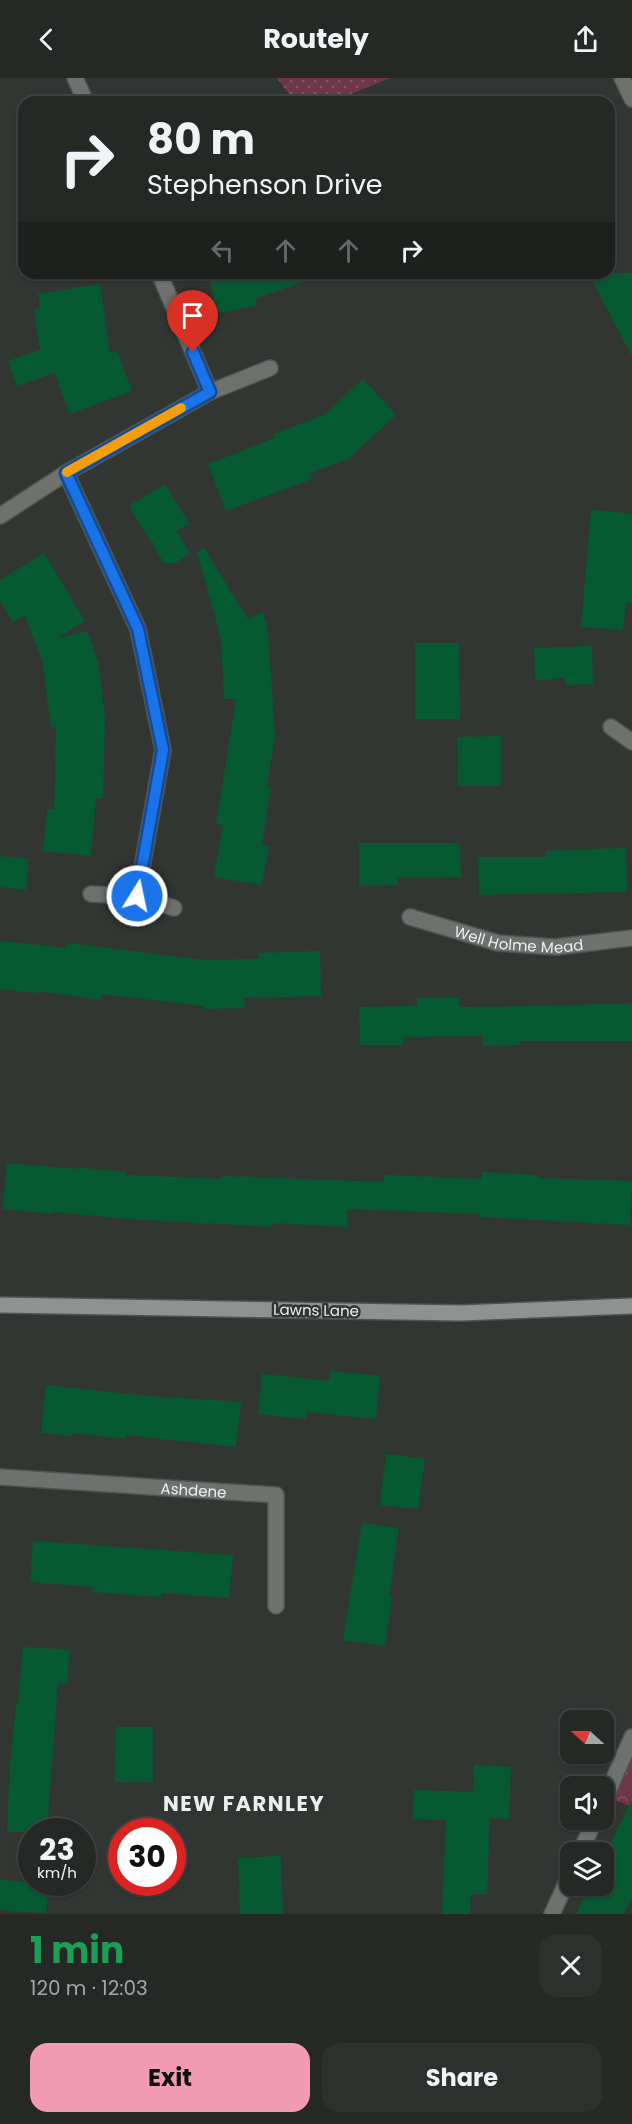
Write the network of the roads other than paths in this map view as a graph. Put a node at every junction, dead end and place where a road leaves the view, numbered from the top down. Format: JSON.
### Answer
{"nodes":[{"id":1,"x":75,"y":78,"type":"edge"},
{"id":2,"x":622,"y":78,"type":"edge"},
{"id":3,"x":83,"y":96,"type":"edge"},
{"id":4,"x":632,"y":99,"type":"edge"},
{"id":5,"x":162,"y":279,"type":"edge"},
{"id":6,"x":270,"y":368,"type":"dead end"},
{"id":7,"x":210,"y":392,"type":"junction"},
{"id":8,"x":66,"y":473,"type":"junction"},
{"id":9,"x":0,"y":516,"type":"edge"},
{"id":10,"x":611,"y":727,"type":"dead end"},
{"id":11,"x":632,"y":742,"type":"edge"},
{"id":12,"x":91,"y":894,"type":"dead end"},
{"id":13,"x":137,"y":896,"type":"junction"},
{"id":14,"x":174,"y":908,"type":"dead end"},
{"id":15,"x":410,"y":917,"type":"dead end"},
{"id":16,"x":632,"y":938,"type":"edge"},
{"id":17,"x":0,"y":1305,"type":"edge"},
{"id":18,"x":632,"y":1306,"type":"edge"},
{"id":19,"x":0,"y":1477,"type":"edge"},
{"id":20,"x":276,"y":1606,"type":"dead end"},
{"id":21,"x":632,"y":1737,"type":"edge"},
{"id":22,"x":614,"y":1778,"type":"edge"},
{"id":23,"x":560,"y":1896,"type":"edge"},
{"id":24,"x":552,"y":1914,"type":"edge"}],
"edges":[{"from":1,"to":3,"type":"street"},
{"from":2,"to":4,"type":"street"},
{"from":5,"to":7,"type":"street"},
{"from":6,"to":7,"type":"street"},
{"from":7,"to":8,"type":"street"},
{"from":8,"to":9,"type":"street"},
{"from":8,"to":13,"type":"street"},
{"from":10,"to":11,"type":"street"},
{"from":12,"to":13,"type":"street"},
{"from":13,"to":14,"type":"street"},
{"from":15,"to":16,"type":"street","name":"Well Holme Mead"},
{"from":17,"to":18,"type":"street","name":"Lawns Lane"},
{"from":19,"to":20,"type":"street","name":"Ashdene"},
{"from":21,"to":22,"type":"street"},
{"from":23,"to":24,"type":"street"}]}
